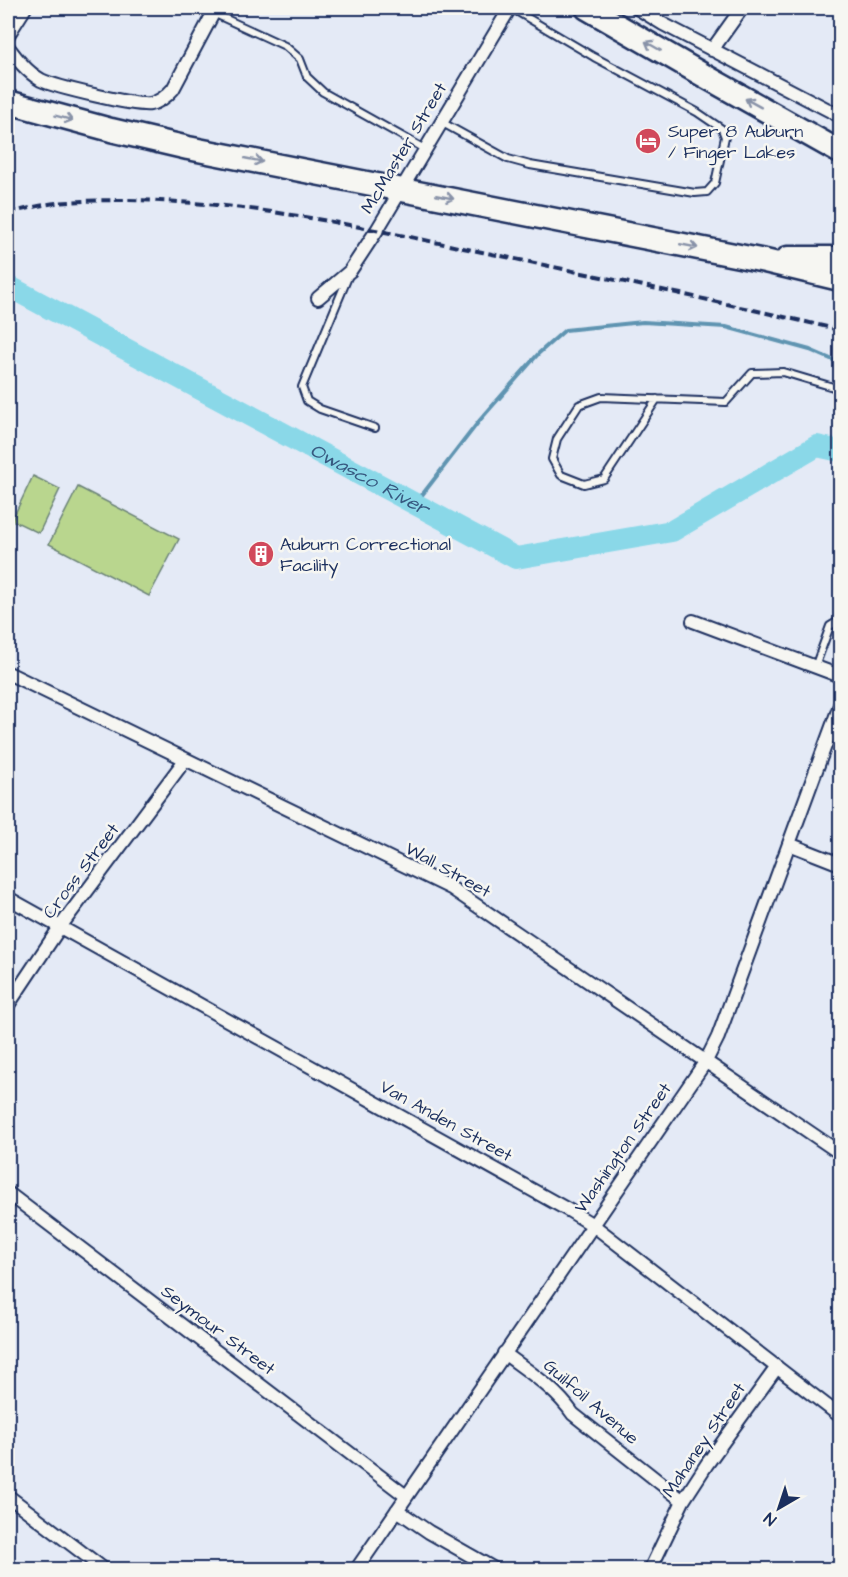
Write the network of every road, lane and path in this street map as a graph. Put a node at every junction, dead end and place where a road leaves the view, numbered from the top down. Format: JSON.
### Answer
{"nodes":[{"id":1,"x":25,"y":8,"type":"edge"},
{"id":2,"x":511,"y":8,"type":"edge"},
{"id":3,"x":587,"y":8,"type":"edge"},
{"id":4,"x":637,"y":8,"type":"edge"},
{"id":5,"x":742,"y":8,"type":"edge"},
{"id":6,"x":214,"y":10,"type":"edge"},
{"id":7,"x":8,"y":34,"type":"edge"},
{"id":8,"x":8,"y":47,"type":"edge"},
{"id":9,"x":712,"y":50,"type":"junction"},
{"id":10,"x":8,"y":102,"type":"edge"},
{"id":11,"x":840,"y":116,"type":"edge"},
{"id":12,"x":441,"y":122,"type":"junction"},
{"id":13,"x":425,"y":149,"type":"junction"},
{"id":14,"x":840,"y":152,"type":"edge"},
{"id":15,"x":401,"y":188,"type":"junction"},
{"id":16,"x":840,"y":258,"type":"edge"},
{"id":17,"x":765,"y":261,"type":"junction"},
{"id":18,"x":350,"y":270,"type":"junction"},
{"id":19,"x":840,"y":279,"type":"edge"},
{"id":20,"x":318,"y":298,"type":"dead end"},
{"id":21,"x":840,"y":389,"type":"edge"},
{"id":22,"x":657,"y":399,"type":"junction"},
{"id":23,"x":375,"y":428,"type":"dead end"},
{"id":24,"x":840,"y":620,"type":"edge"},
{"id":25,"x":693,"y":621,"type":"dead end"},
{"id":26,"x":815,"y":667,"type":"junction"},
{"id":27,"x":8,"y":673,"type":"edge"},
{"id":28,"x":840,"y":676,"type":"edge"},
{"id":29,"x":840,"y":705,"type":"edge"},
{"id":30,"x":185,"y":760,"type":"junction"},
{"id":31,"x":789,"y":844,"type":"junction"},
{"id":32,"x":840,"y":864,"type":"edge"},
{"id":33,"x":8,"y":898,"type":"edge"},
{"id":34,"x":60,"y":927,"type":"junction"},
{"id":35,"x":8,"y":1005,"type":"edge"},
{"id":36,"x":706,"y":1061,"type":"junction"},
{"id":37,"x":840,"y":1153,"type":"edge"},
{"id":38,"x":8,"y":1193,"type":"edge"},
{"id":39,"x":592,"y":1225,"type":"junction"},
{"id":40,"x":504,"y":1353,"type":"junction"},
{"id":41,"x":777,"y":1366,"type":"junction"},
{"id":42,"x":840,"y":1416,"type":"edge"},
{"id":43,"x":8,"y":1496,"type":"edge"},
{"id":44,"x":406,"y":1496,"type":"junction"},
{"id":45,"x":683,"y":1501,"type":"junction"},
{"id":46,"x":397,"y":1510,"type":"junction"},
{"id":47,"x":105,"y":1569,"type":"edge"},
{"id":48,"x":356,"y":1569,"type":"edge"},
{"id":49,"x":496,"y":1569,"type":"edge"},
{"id":50,"x":651,"y":1569,"type":"edge"}],
"edges":[{"from":1,"to":7,"type":"street"},
{"from":2,"to":12,"type":"street","name":"McMaster Street"},
{"from":2,"to":12,"type":"lane"},
{"from":14,"to":3,"type":"highway","one_way":true},
{"from":4,"to":9,"type":"street"},
{"from":5,"to":9,"type":"street"},
{"from":6,"to":8,"type":"street"},
{"from":6,"to":13,"type":"lane"},
{"from":9,"to":11,"type":"street"},
{"from":10,"to":15,"type":"highway","one_way":true},
{"from":12,"to":13,"type":"street","name":"McMaster Street"},
{"from":13,"to":15,"type":"street","name":"McMaster Street"},
{"from":15,"to":17,"type":"highway","one_way":true},
{"from":15,"to":18,"type":"street","name":"McMaster Street"},
{"from":16,"to":17,"type":"highway"},
{"from":17,"to":19,"type":"highway"},
{"from":18,"to":20,"type":"street","name":"McMaster Street"},
{"from":18,"to":23,"type":"lane"},
{"from":21,"to":22,"type":"lane"},
{"from":22,"to":22,"type":"lane"},
{"from":24,"to":26,"type":"lane"},
{"from":25,"to":26,"type":"street"},
{"from":26,"to":28,"type":"street"},
{"from":27,"to":30,"type":"street","name":"Wall Street"},
{"from":29,"to":31,"type":"street","name":"Washington Street"},
{"from":30,"to":34,"type":"street","name":"Cross Street"},
{"from":30,"to":36,"type":"street","name":"Wall Street"},
{"from":31,"to":32,"type":"street"},
{"from":31,"to":36,"type":"street","name":"Washington Street"},
{"from":33,"to":34,"type":"street","name":"Van Anden Street"},
{"from":34,"to":35,"type":"street","name":"Cross Street"},
{"from":34,"to":39,"type":"street","name":"Van Anden Street"},
{"from":36,"to":37,"type":"street","name":"Wall Street"},
{"from":36,"to":39,"type":"street","name":"Washington Street"},
{"from":38,"to":44,"type":"street","name":"Seymour Street"},
{"from":39,"to":40,"type":"street","name":"Washington Street"},
{"from":39,"to":41,"type":"street","name":"Van Anden Street"},
{"from":40,"to":44,"type":"street","name":"Washington Street"},
{"from":40,"to":45,"type":"street","name":"Guilfoil Avenue"},
{"from":41,"to":42,"type":"street","name":"Van Anden Street"},
{"from":41,"to":45,"type":"street","name":"Mahaney Street"},
{"from":43,"to":47,"type":"street"},
{"from":44,"to":46,"type":"street","name":"Washington Street"},
{"from":45,"to":50,"type":"street","name":"Mahaney Street"},
{"from":46,"to":48,"type":"street","name":"Washington Street"},
{"from":46,"to":49,"type":"street"}]}
